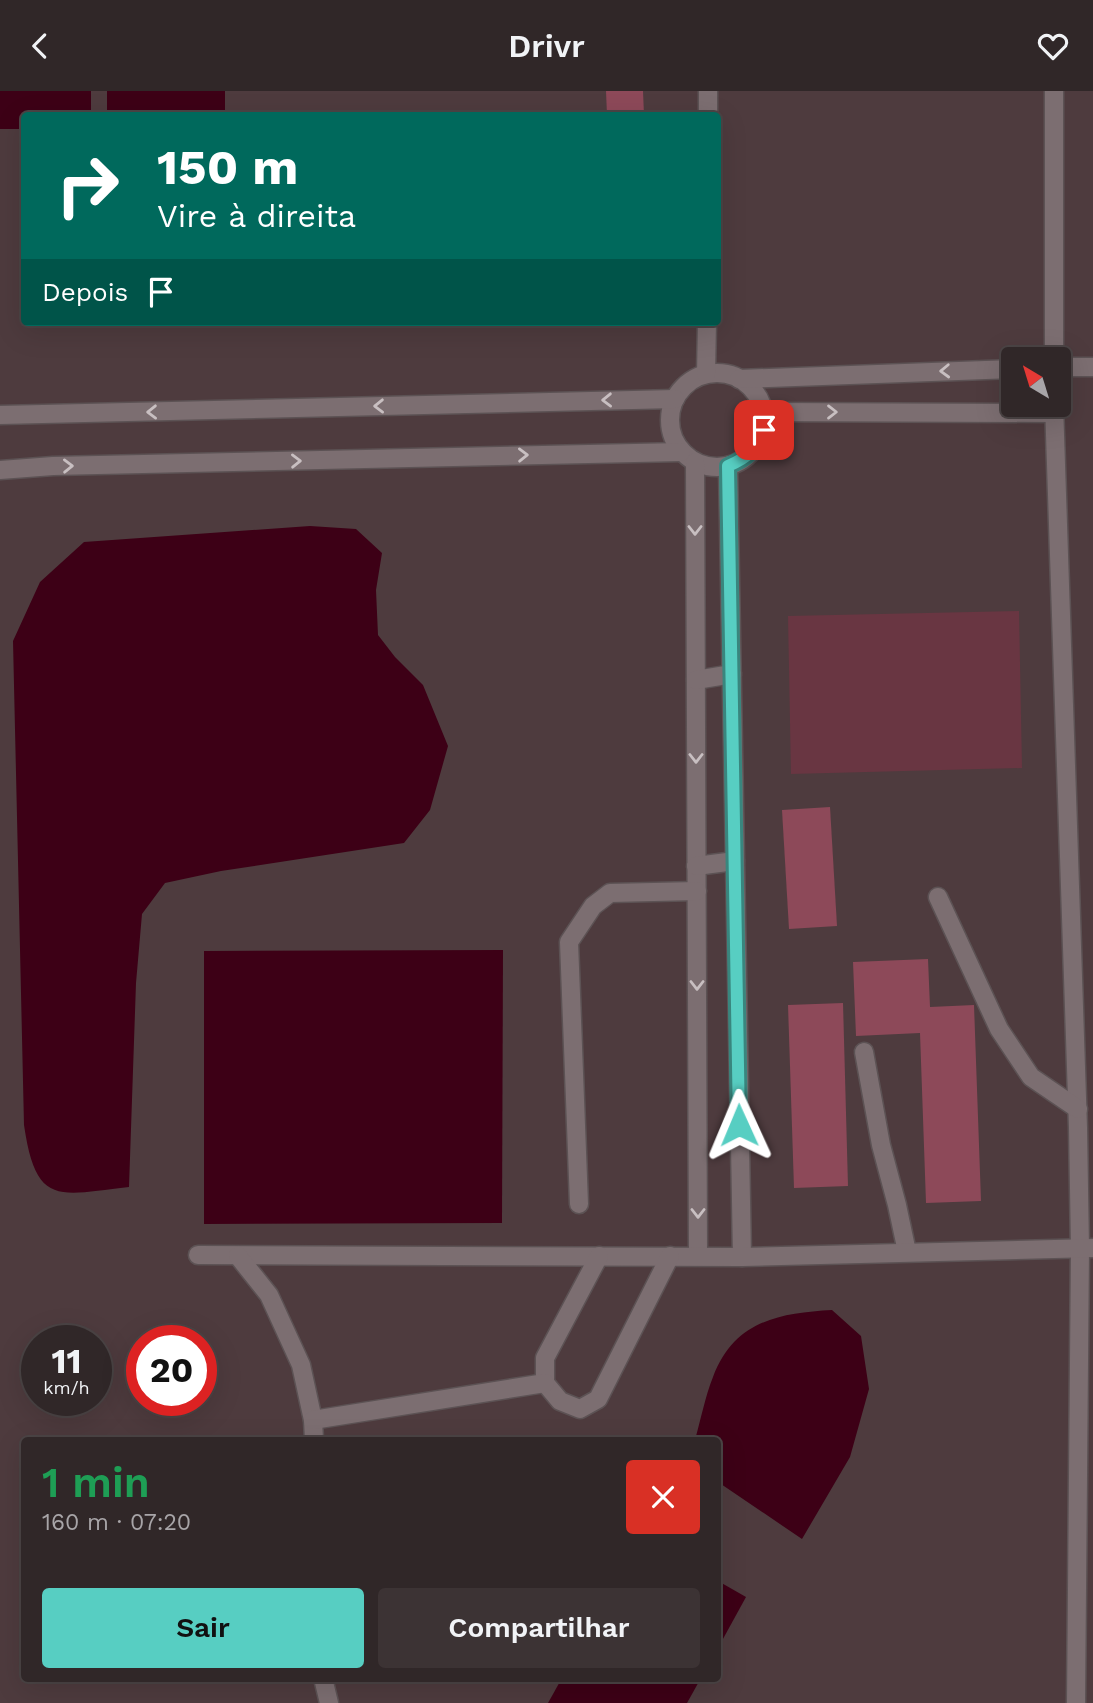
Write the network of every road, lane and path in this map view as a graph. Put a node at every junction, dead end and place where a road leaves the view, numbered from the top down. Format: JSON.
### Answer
{"nodes":[{"id":1,"x":708,"y":91,"type":"edge"},
{"id":2,"x":1054,"y":91,"type":"edge"},
{"id":3,"x":708,"y":112,"type":"edge"},
{"id":4,"x":706,"y":326,"type":"edge"},
{"id":5,"x":1054,"y":347,"type":"edge"},
{"id":6,"x":1071,"y":367,"type":"edge"},
{"id":7,"x":1093,"y":367,"type":"edge"},
{"id":8,"x":1001,"y":369,"type":"edge"},
{"id":9,"x":706,"y":374,"type":"junction"},
{"id":10,"x":739,"y":379,"type":"junction"},
{"id":11,"x":675,"y":399,"type":"junction"},
{"id":12,"x":1001,"y":409,"type":"edge"},
{"id":13,"x":764,"y":412,"type":"junction"},
{"id":14,"x":0,"y":415,"type":"edge"},
{"id":15,"x":1054,"y":417,"type":"edge"},
{"id":16,"x":688,"y":457,"type":"junction"},
{"id":17,"x":728,"y":466,"type":"junction"},
{"id":18,"x":0,"y":470,"type":"edge"},
{"id":19,"x":732,"y":674,"type":"junction"},
{"id":20,"x":695,"y":680,"type":"junction"},
{"id":21,"x":735,"y":861,"type":"junction"},
{"id":22,"x":696,"y":866,"type":"junction"},
{"id":23,"x":697,"y":891,"type":"junction"},
{"id":24,"x":939,"y":897,"type":"dead end"},
{"id":25,"x":864,"y":1052,"type":"dead end"},
{"id":26,"x":1078,"y":1109,"type":"junction"},
{"id":27,"x":1086,"y":1128,"type":"edge"},
{"id":28,"x":579,"y":1204,"type":"dead end"},
{"id":29,"x":1086,"y":1248,"type":"edge"},
{"id":30,"x":907,"y":1252,"type":"junction"},
{"id":31,"x":198,"y":1255,"type":"dead end"},
{"id":32,"x":238,"y":1256,"type":"junction"},
{"id":33,"x":599,"y":1256,"type":"junction"},
{"id":34,"x":670,"y":1256,"type":"junction"},
{"id":35,"x":698,"y":1256,"type":"junction"},
{"id":36,"x":741,"y":1257,"type":"junction"},
{"id":37,"x":545,"y":1383,"type":"junction"},
{"id":38,"x":313,"y":1420,"type":"junction"},
{"id":39,"x":314,"y":1437,"type":"edge"},
{"id":40,"x":324,"y":1682,"type":"edge"},
{"id":41,"x":329,"y":1703,"type":"edge"},
{"id":42,"x":1076,"y":1703,"type":"edge"}],
"edges":[{"from":1,"to":3,"type":"lane"},
{"from":2,"to":5,"type":"lane"},
{"from":4,"to":9,"type":"lane"},
{"from":6,"to":7,"type":"lane"},
{"from":8,"to":10,"type":"lane","one_way":true},
{"from":9,"to":10,"type":"lane"},
{"from":9,"to":11,"type":"lane"},
{"from":10,"to":13,"type":"lane"},
{"from":11,"to":14,"type":"lane","one_way":true},
{"from":11,"to":16,"type":"lane"},
{"from":13,"to":12,"type":"lane","one_way":true},
{"from":13,"to":17,"type":"lane"},
{"from":15,"to":26,"type":"lane"},
{"from":16,"to":17,"type":"lane"},
{"from":18,"to":16,"type":"lane","one_way":true},
{"from":16,"to":20,"type":"lane","one_way":true},
{"from":17,"to":19,"type":"lane"},
{"from":19,"to":20,"type":"lane"},
{"from":19,"to":21,"type":"lane"},
{"from":20,"to":22,"type":"lane","one_way":true},
{"from":21,"to":22,"type":"lane"},
{"from":21,"to":36,"type":"lane"},
{"from":22,"to":23,"type":"lane"},
{"from":23,"to":28,"type":"lane"},
{"from":23,"to":35,"type":"lane","one_way":true},
{"from":24,"to":26,"type":"lane"},
{"from":25,"to":30,"type":"lane"},
{"from":26,"to":27,"type":"lane"},
{"from":27,"to":29,"type":"lane"},
{"from":29,"to":30,"type":"lane"},
{"from":29,"to":42,"type":"lane"},
{"from":30,"to":36,"type":"lane"},
{"from":31,"to":32,"type":"lane"},
{"from":32,"to":33,"type":"lane"},
{"from":32,"to":38,"type":"lane"},
{"from":33,"to":34,"type":"lane"},
{"from":33,"to":37,"type":"lane"},
{"from":34,"to":35,"type":"lane"},
{"from":34,"to":37,"type":"lane"},
{"from":35,"to":36,"type":"lane"},
{"from":37,"to":38,"type":"lane"},
{"from":38,"to":39,"type":"lane"},
{"from":40,"to":41,"type":"lane"}]}
